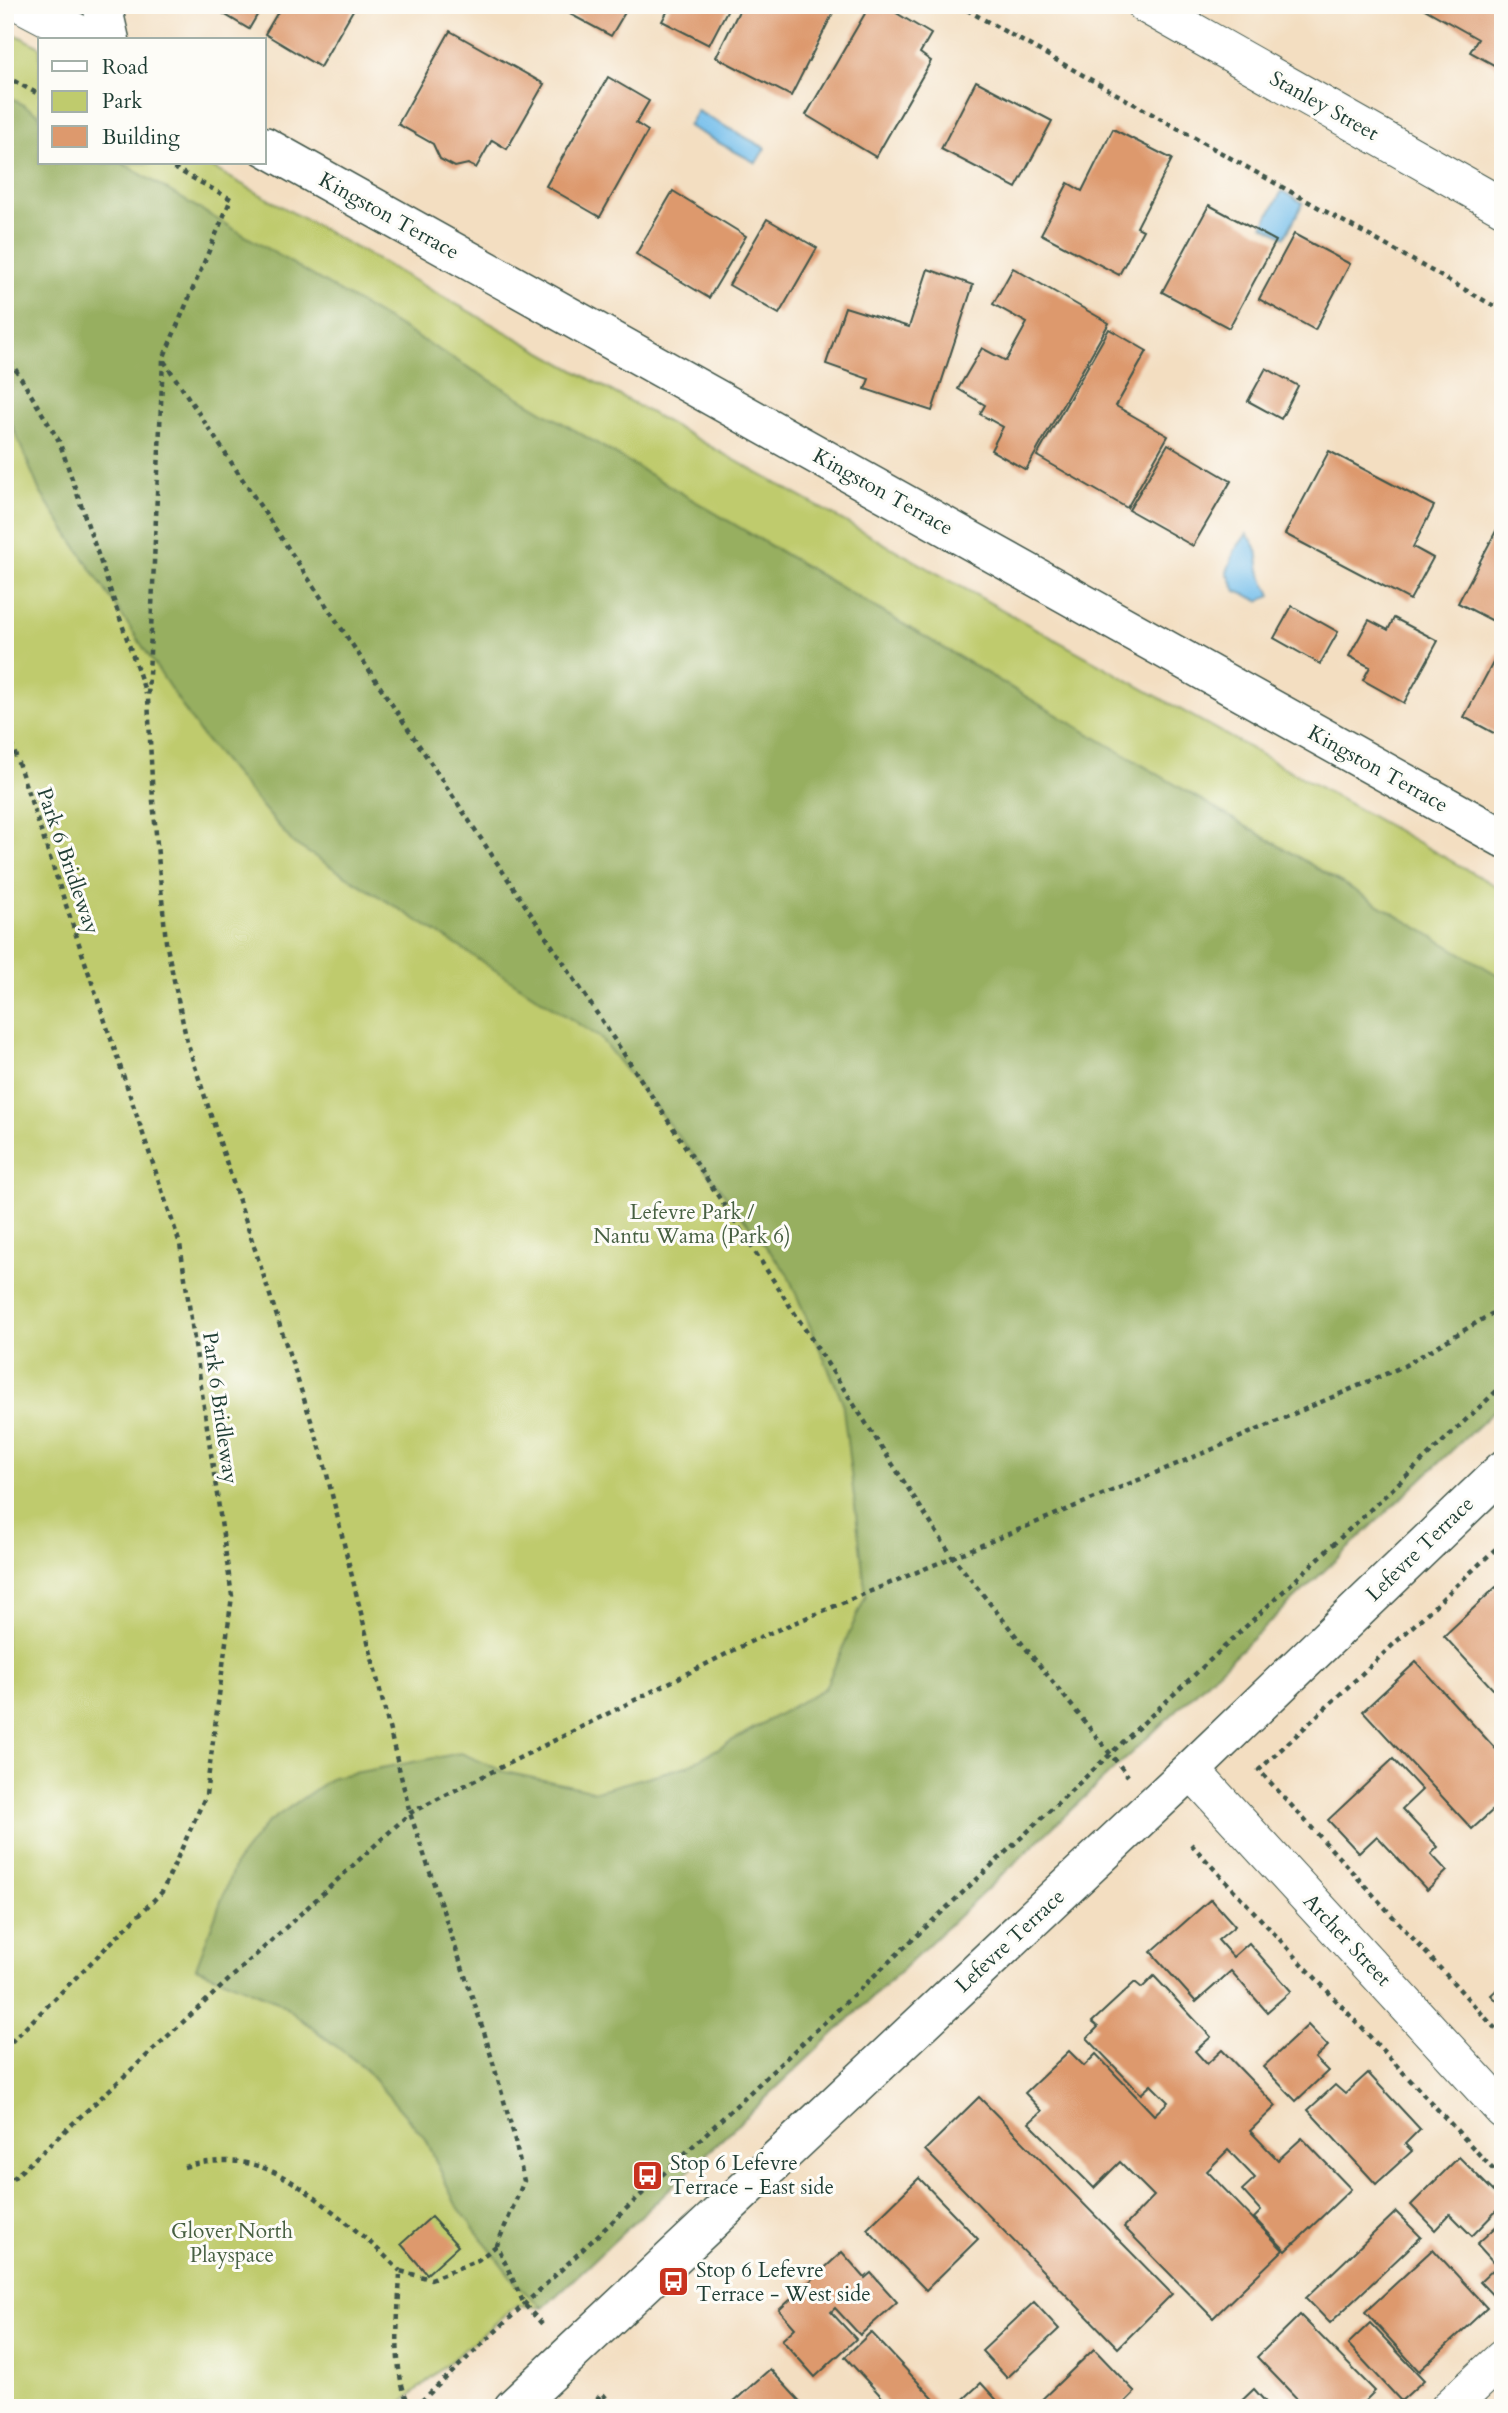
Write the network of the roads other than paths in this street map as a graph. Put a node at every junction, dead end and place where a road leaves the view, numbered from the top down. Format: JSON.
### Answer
{"nodes":[{"id":1,"x":24,"y":5,"type":"edge"},
{"id":2,"x":102,"y":5,"type":"edge"},
{"id":3,"x":1146,"y":5,"type":"edge"},
{"id":4,"x":86,"y":38,"type":"edge"},
{"id":5,"x":110,"y":38,"type":"edge"},
{"id":6,"x":266,"y":147,"type":"edge"},
{"id":7,"x":1503,"y":207,"type":"edge"},
{"id":8,"x":1503,"y":838,"type":"edge"},
{"id":9,"x":1503,"y":1470,"type":"edge"},
{"id":10,"x":1191,"y":1770,"type":"junction"},
{"id":11,"x":1503,"y":2110,"type":"edge"},
{"id":12,"x":1503,"y":2358,"type":"edge"},
{"id":13,"x":529,"y":2402,"type":"edge"},
{"id":14,"x":1449,"y":2408,"type":"edge"}],
"edges":[{"from":1,"to":4,"type":"street"},
{"from":2,"to":5,"type":"street"},
{"from":3,"to":7,"type":"street","name":"Stanley Street"},
{"from":6,"to":8,"type":"street","name":"Kingston Terrace"},
{"from":9,"to":10,"type":"street","name":"Lefevre Terrace"},
{"from":10,"to":11,"type":"street","name":"Archer Street"},
{"from":10,"to":13,"type":"street","name":"Lefevre Terrace"},
{"from":12,"to":14,"type":"street"}]}
